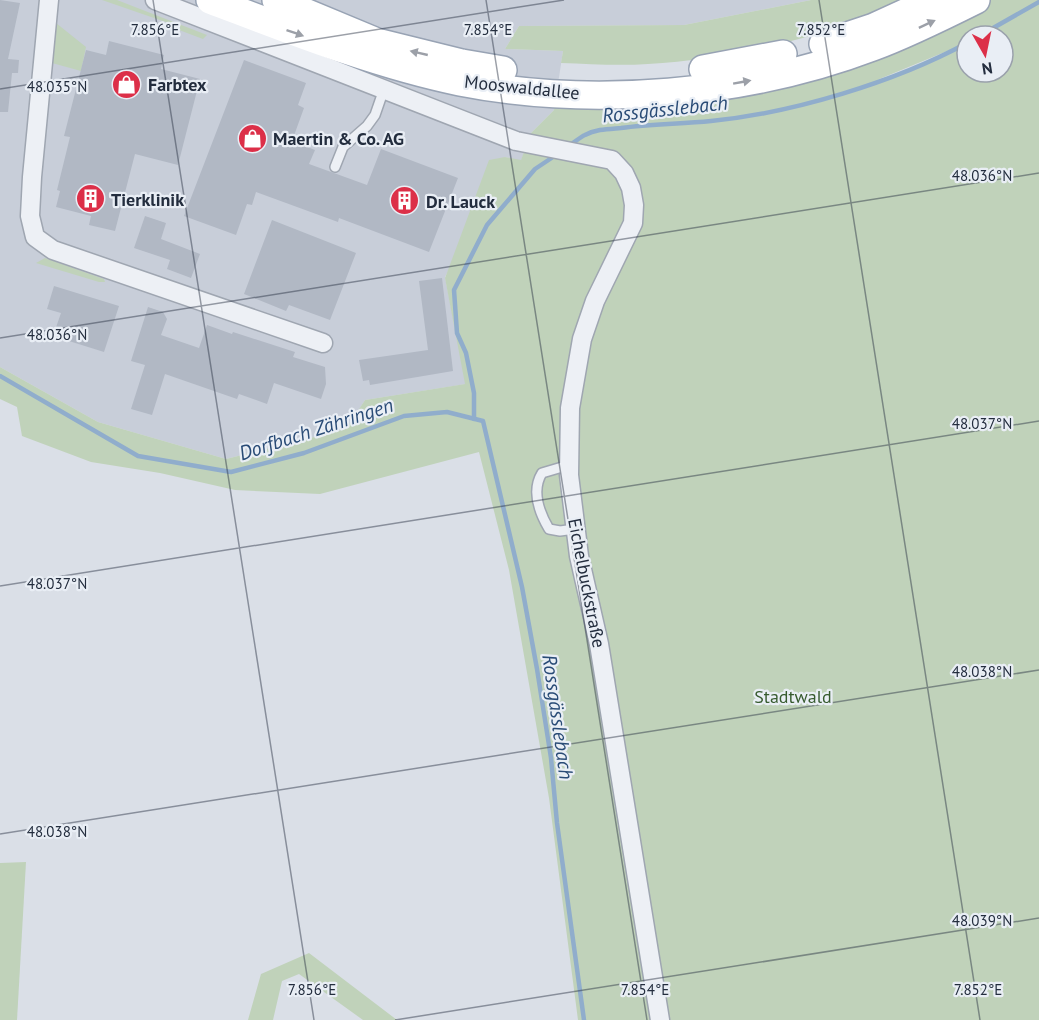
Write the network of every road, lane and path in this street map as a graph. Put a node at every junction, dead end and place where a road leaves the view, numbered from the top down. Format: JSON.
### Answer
{"nodes":[{"id":1,"x":50,"y":0,"type":"edge"},
{"id":2,"x":155,"y":0,"type":"edge"},
{"id":3,"x":210,"y":0,"type":"edge"},
{"id":4,"x":933,"y":0,"type":"edge"},
{"id":5,"x":976,"y":0,"type":"edge"},
{"id":6,"x":289,"y":3,"type":"edge"},
{"id":7,"x":242,"y":6,"type":"edge"},
{"id":8,"x":384,"y":89,"type":"junction"},
{"id":9,"x":612,"y":160,"type":"joint"},
{"id":10,"x":335,"y":167,"type":"dead end"},
{"id":11,"x":323,"y":342,"type":"dead end"},
{"id":12,"x":569,"y":465,"type":"junction"},
{"id":13,"x":575,"y":528,"type":"junction"},
{"id":14,"x":660,"y":1020,"type":"edge"}],
"edges":[{"from":1,"to":11,"type":"street"},
{"from":2,"to":8,"type":"street","name":"Mooswaldallee"},
{"from":3,"to":7,"type":"main road","name":"Mooswaldallee"},
{"from":4,"to":6,"type":"main road","name":"Mooswaldallee","one_way":true},
{"from":7,"to":5,"type":"main road","name":"Mooswaldallee","one_way":true},
{"from":8,"to":9,"type":"street","name":"Mooswaldallee"},
{"from":8,"to":10,"type":"lane"},
{"from":9,"to":12,"type":"street","name":"Eichelbuckstraße"},
{"from":12,"to":13,"type":"street","name":"Eichelbuckstraße"},
{"from":12,"to":13,"type":"lane"},
{"from":13,"to":14,"type":"street","name":"Eichelbuckstraße"}]}
